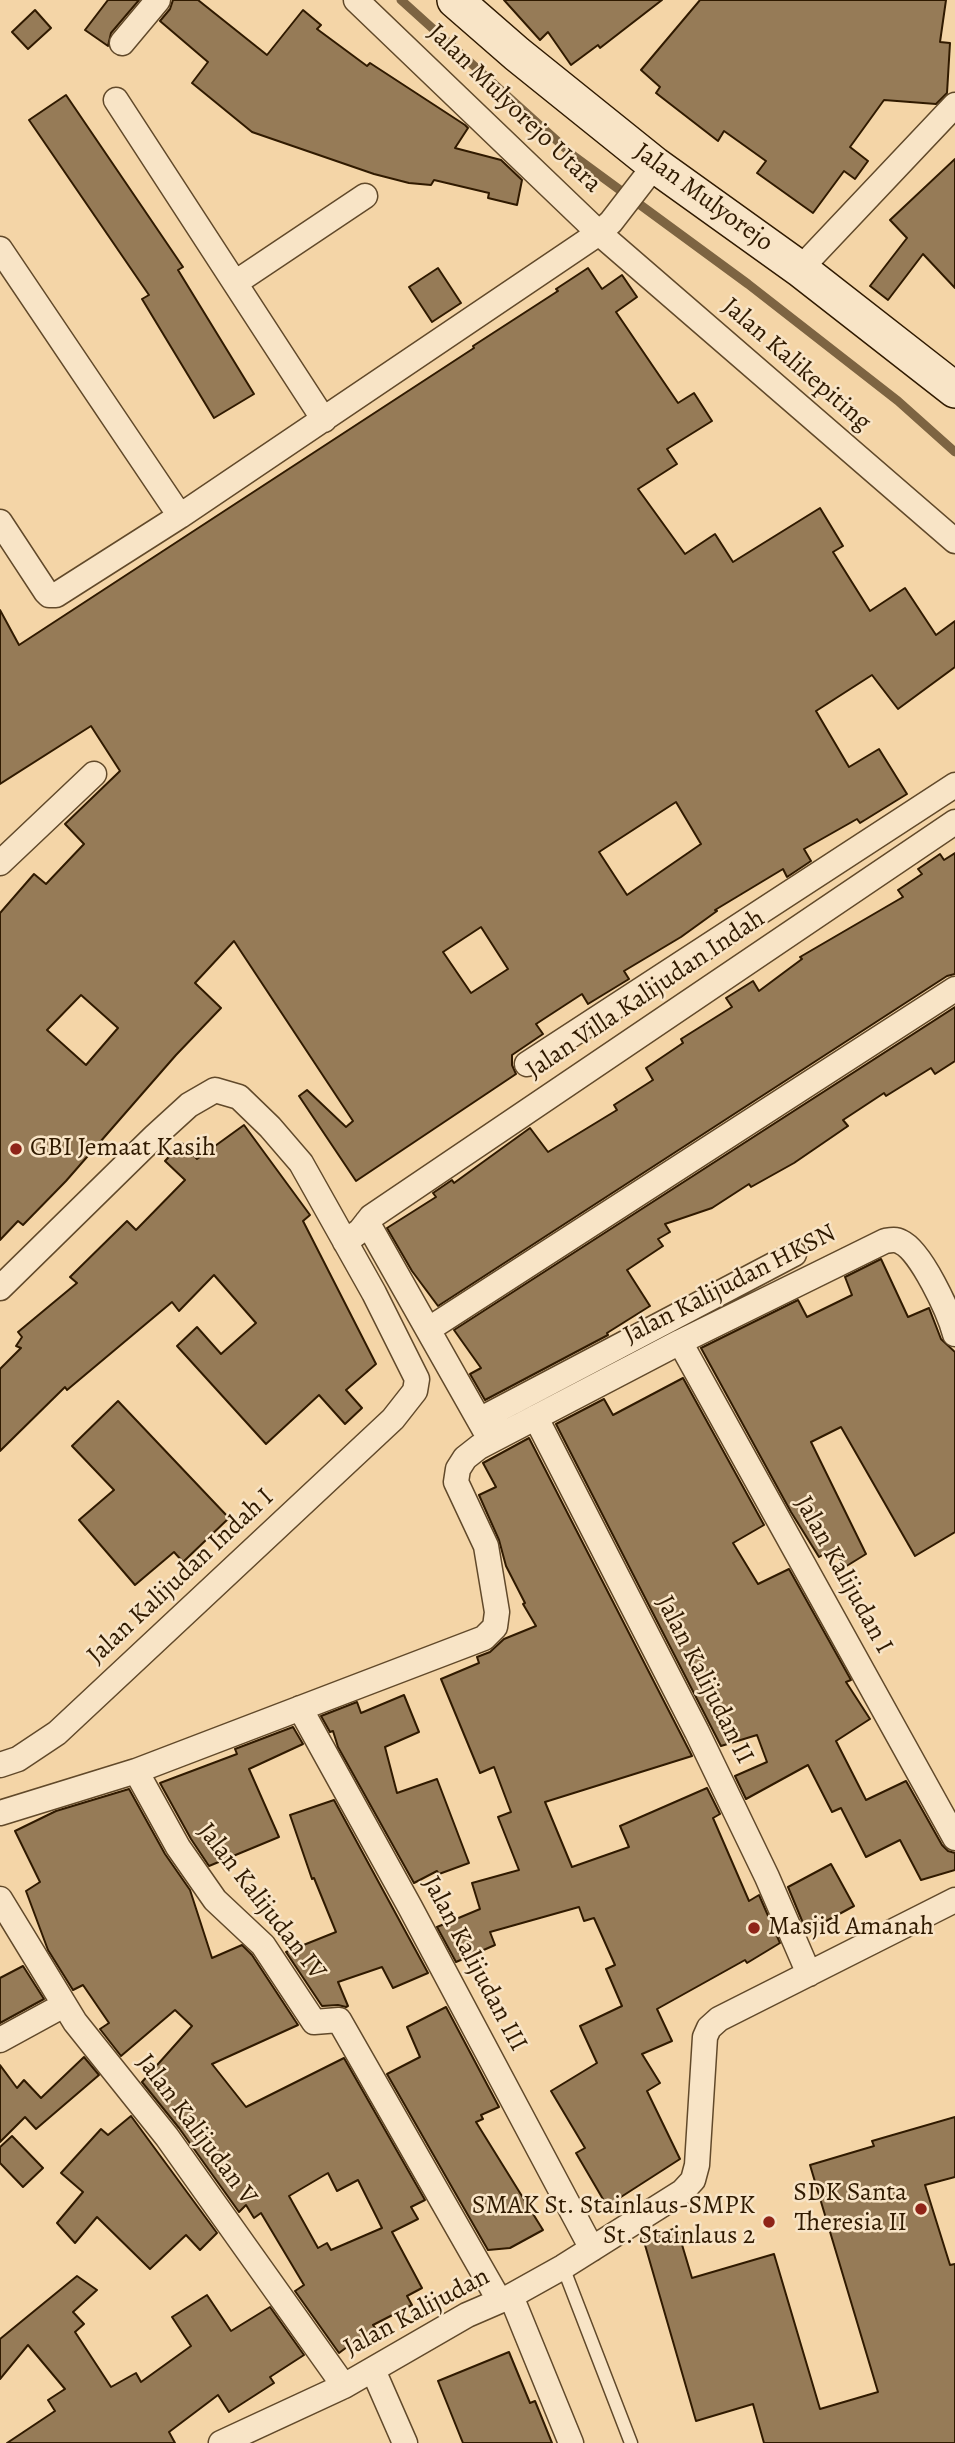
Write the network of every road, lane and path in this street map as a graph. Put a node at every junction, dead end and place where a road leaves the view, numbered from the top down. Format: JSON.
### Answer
{"nodes":[{"id":1,"x":158,"y":0,"type":"edge"},
{"id":2,"x":356,"y":0,"type":"edge"},
{"id":3,"x":455,"y":0,"type":"edge"},
{"id":4,"x":122,"y":43,"type":"dead end"},
{"id":5,"x":116,"y":100,"type":"dead end"},
{"id":6,"x":955,"y":105,"type":"edge"},
{"id":7,"x":647,"y":176,"type":"junction"},
{"id":8,"x":365,"y":196,"type":"dead end"},
{"id":9,"x":605,"y":228,"type":"junction"},
{"id":10,"x":0,"y":249,"type":"edge"},
{"id":11,"x":809,"y":260,"type":"junction"},
{"id":12,"x":235,"y":283,"type":"junction"},
{"id":13,"x":955,"y":390,"type":"edge"},
{"id":14,"x":324,"y":420,"type":"junction"},
{"id":15,"x":180,"y":516,"type":"junction"},
{"id":16,"x":0,"y":522,"type":"edge"},
{"id":17,"x":955,"y":541,"type":"edge"},
{"id":18,"x":94,"y":774,"type":"dead end"},
{"id":19,"x":955,"y":785,"type":"edge"},
{"id":20,"x":955,"y":822,"type":"edge"},
{"id":21,"x":0,"y":863,"type":"edge"},
{"id":22,"x":955,"y":989,"type":"edge"},
{"id":23,"x":527,"y":1064,"type":"dead end"},
{"id":24,"x":369,"y":1219,"type":"junction"},
{"id":25,"x":341,"y":1234,"type":"junction"},
{"id":26,"x":794,"y":1254,"type":"dead end"},
{"id":27,"x":0,"y":1287,"type":"edge"},
{"id":28,"x":429,"y":1329,"type":"junction"},
{"id":29,"x":955,"y":1334,"type":"edge"},
{"id":30,"x":680,"y":1342,"type":"junction"},
{"id":31,"x":536,"y":1418,"type":"junction"},
{"id":32,"x":485,"y":1430,"type":"junction"},
{"id":33,"x":300,"y":1709,"type":"junction"},
{"id":34,"x":0,"y":1765,"type":"edge"},
{"id":35,"x":136,"y":1771,"type":"junction"},
{"id":36,"x":0,"y":1813,"type":"edge"},
{"id":37,"x":955,"y":1838,"type":"edge"},
{"id":38,"x":955,"y":1900,"type":"edge"},
{"id":39,"x":2,"y":1904,"type":"edge"},
{"id":40,"x":809,"y":1974,"type":"junction"},
{"id":41,"x":64,"y":2005,"type":"junction"},
{"id":42,"x":0,"y":2040,"type":"edge"},
{"id":43,"x":592,"y":2249,"type":"junction"},
{"id":44,"x":564,"y":2267,"type":"junction"},
{"id":45,"x":512,"y":2306,"type":"junction"},
{"id":46,"x":379,"y":2384,"type":"junction"},
{"id":47,"x":344,"y":2386,"type":"junction"},
{"id":48,"x":221,"y":2443,"type":"edge"},
{"id":49,"x":405,"y":2443,"type":"edge"},
{"id":50,"x":571,"y":2443,"type":"edge"},
{"id":51,"x":631,"y":2443,"type":"edge"}],
"edges":[{"from":1,"to":4,"type":"street"},
{"from":2,"to":9,"type":"street","name":"Jalan Mulyorejo Utara"},
{"from":3,"to":7,"type":"main road","name":"Jalan Mulyorejo"},
{"from":5,"to":12,"type":"street"},
{"from":6,"to":11,"type":"street"},
{"from":7,"to":9,"type":"street"},
{"from":7,"to":11,"type":"main road","name":"Jalan Mulyorejo"},
{"from":8,"to":12,"type":"street"},
{"from":9,"to":14,"type":"street"},
{"from":9,"to":17,"type":"street","name":"Jalan Kalikepiting"},
{"from":10,"to":15,"type":"street"},
{"from":11,"to":13,"type":"main road","name":"Jalan Mulyorejo"},
{"from":12,"to":14,"type":"street"},
{"from":14,"to":15,"type":"street"},
{"from":15,"to":16,"type":"street"},
{"from":18,"to":21,"type":"street"},
{"from":19,"to":23,"type":"street","name":"Jalan Villa Kalijudan Indah"},
{"from":20,"to":24,"type":"street","name":"Jalan Villa Kalijudan Indah"},
{"from":22,"to":28,"type":"street"},
{"from":24,"to":25,"type":"street"},
{"from":24,"to":28,"type":"street"},
{"from":25,"to":27,"type":"street","name":"Jalan Kalijudan Indah I"},
{"from":25,"to":34,"type":"street","name":"Jalan Kalijudan Indah I"},
{"from":26,"to":32,"type":"street"},
{"from":28,"to":32,"type":"street"},
{"from":29,"to":30,"type":"street","name":"Jalan Kalijudan HKSN"},
{"from":30,"to":31,"type":"street","name":"Jalan Kalijudan HKSN"},
{"from":30,"to":37,"type":"street","name":"Jalan Kalijudan I"},
{"from":31,"to":32,"type":"street","name":"Jalan Kalijudan HKSN"},
{"from":31,"to":40,"type":"street","name":"Jalan Kalijudan II"},
{"from":32,"to":33,"type":"street"},
{"from":33,"to":35,"type":"street"},
{"from":33,"to":43,"type":"street","name":"Jalan Kalijudan III"},
{"from":35,"to":36,"type":"street"},
{"from":35,"to":45,"type":"street","name":"Jalan Kalijudan IV"},
{"from":38,"to":40,"type":"street","name":"Jalan Kalijudan"},
{"from":39,"to":41,"type":"street","name":"Jalan Kalijudan V"},
{"from":40,"to":43,"type":"street","name":"Jalan Kalijudan"},
{"from":41,"to":42,"type":"street"},
{"from":41,"to":47,"type":"street","name":"Jalan Kalijudan V"},
{"from":43,"to":44,"type":"street","name":"Jalan Kalijudan"},
{"from":44,"to":45,"type":"street","name":"Jalan Kalijudan"},
{"from":44,"to":51,"type":"lane"},
{"from":45,"to":46,"type":"street","name":"Jalan Kalijudan"},
{"from":45,"to":50,"type":"street"},
{"from":46,"to":47,"type":"street","name":"Jalan Kalijudan"},
{"from":46,"to":49,"type":"street"},
{"from":47,"to":48,"type":"street","name":"Jalan Kalijudan"}]}
